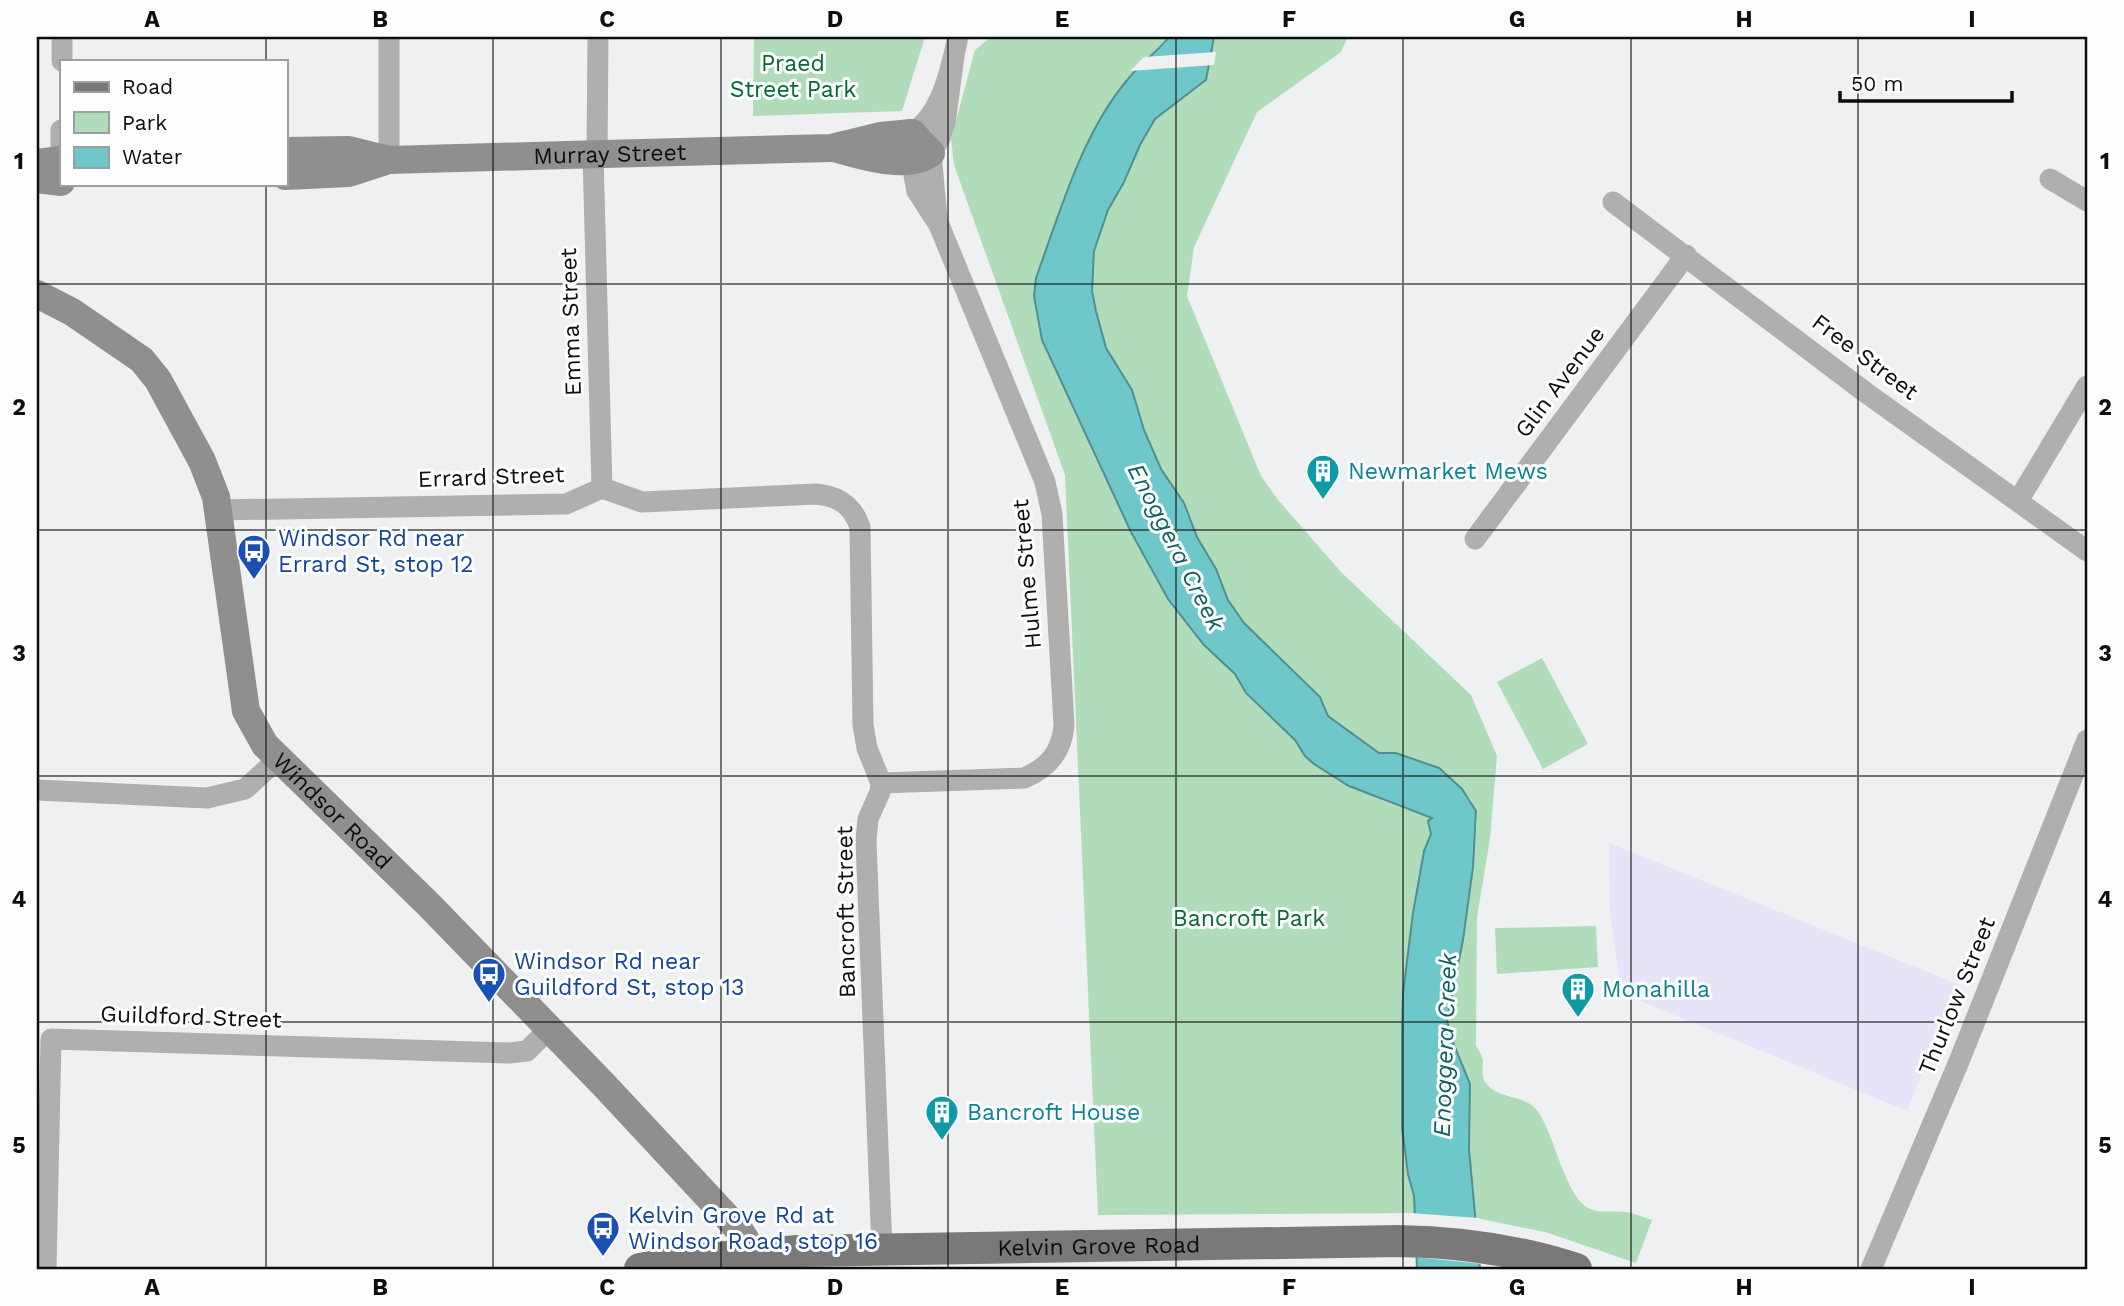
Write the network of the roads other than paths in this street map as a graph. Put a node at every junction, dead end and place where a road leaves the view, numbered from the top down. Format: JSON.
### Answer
{"nodes":[{"id":1,"x":62,"y":37,"type":"edge"},
{"id":2,"x":389,"y":37,"type":"edge"},
{"id":3,"x":598,"y":37,"type":"edge"},
{"id":4,"x":956,"y":46,"type":"edge"},
{"id":5,"x":62,"y":60,"type":"edge"},
{"id":6,"x":918,"y":148,"type":"junction"},
{"id":7,"x":287,"y":152,"type":"edge"},
{"id":8,"x":595,"y":155,"type":"junction"},
{"id":9,"x":60,"y":160,"type":"edge"},
{"id":10,"x":389,"y":160,"type":"junction"},
{"id":11,"x":37,"y":163,"type":"edge"},
{"id":12,"x":287,"y":176,"type":"edge"},
{"id":13,"x":37,"y":179,"type":"edge"},
{"id":14,"x":2050,"y":179,"type":"dead end"},
{"id":15,"x":60,"y":181,"type":"edge"},
{"id":16,"x":2087,"y":201,"type":"edge"},
{"id":17,"x":1613,"y":202,"type":"dead end"},
{"id":18,"x":1686,"y":256,"type":"junction"},
{"id":19,"x":37,"y":294,"type":"edge"},
{"id":20,"x":2087,"y":386,"type":"edge"},
{"id":21,"x":602,"y":488,"type":"junction"},
{"id":22,"x":2018,"y":501,"type":"junction"},
{"id":23,"x":218,"y":509,"type":"junction"},
{"id":24,"x":1475,"y":539,"type":"dead end"},
{"id":25,"x":2087,"y":551,"type":"edge"},
{"id":26,"x":2087,"y":740,"type":"edge"},
{"id":27,"x":278,"y":759,"type":"junction"},
{"id":28,"x":881,"y":783,"type":"junction"},
{"id":29,"x":37,"y":790,"type":"edge"},
{"id":30,"x":550,"y":1028,"type":"junction"},
{"id":31,"x":883,"y":1250,"type":"junction"},
{"id":32,"x":760,"y":1261,"type":"edge"},
{"id":33,"x":1567,"y":1266,"type":"edge"},
{"id":34,"x":46,"y":1269,"type":"edge"},
{"id":35,"x":640,"y":1269,"type":"edge"},
{"id":36,"x":1871,"y":1269,"type":"edge"}],
"edges":[{"from":1,"to":5,"type":"street"},
{"from":2,"to":10,"type":"street"},
{"from":3,"to":8,"type":"street","name":"Emma Street"},
{"from":4,"to":6,"type":"street"},
{"from":6,"to":8,"type":"main road","name":"Murray Street"},
{"from":6,"to":28,"type":"street","name":"Hulme Street"},
{"from":7,"to":10,"type":"main road","name":"Murray Street"},
{"from":8,"to":10,"type":"main road","name":"Murray Street"},
{"from":8,"to":21,"type":"street","name":"Emma Street"},
{"from":9,"to":11,"type":"main road"},
{"from":10,"to":12,"type":"main road","name":"Murray Street"},
{"from":13,"to":15,"type":"main road"},
{"from":14,"to":16,"type":"street"},
{"from":17,"to":18,"type":"street","name":"Free Street"},
{"from":18,"to":22,"type":"street","name":"Free Street"},
{"from":18,"to":24,"type":"street","name":"Glin Avenue"},
{"from":19,"to":23,"type":"main road","name":"Windsor Road"},
{"from":20,"to":22,"type":"street"},
{"from":21,"to":23,"type":"street","name":"Errard Street"},
{"from":21,"to":28,"type":"street"},
{"from":22,"to":25,"type":"street","name":"Free Street"},
{"from":23,"to":27,"type":"main road","name":"Windsor Road"},
{"from":26,"to":36,"type":"street","name":"Thurlow Street"},
{"from":27,"to":29,"type":"street"},
{"from":27,"to":30,"type":"main road","name":"Windsor Road"},
{"from":28,"to":31,"type":"street","name":"Bancroft Street"},
{"from":30,"to":32,"type":"main road","name":"Windsor Road"},
{"from":30,"to":34,"type":"street","name":"Guildford Street"},
{"from":31,"to":32,"type":"main road","name":"Kelvin Grove Road"},
{"from":31,"to":33,"type":"main road","name":"Kelvin Grove Road"},
{"from":32,"to":35,"type":"main road","name":"Kelvin Grove Road"}]}
